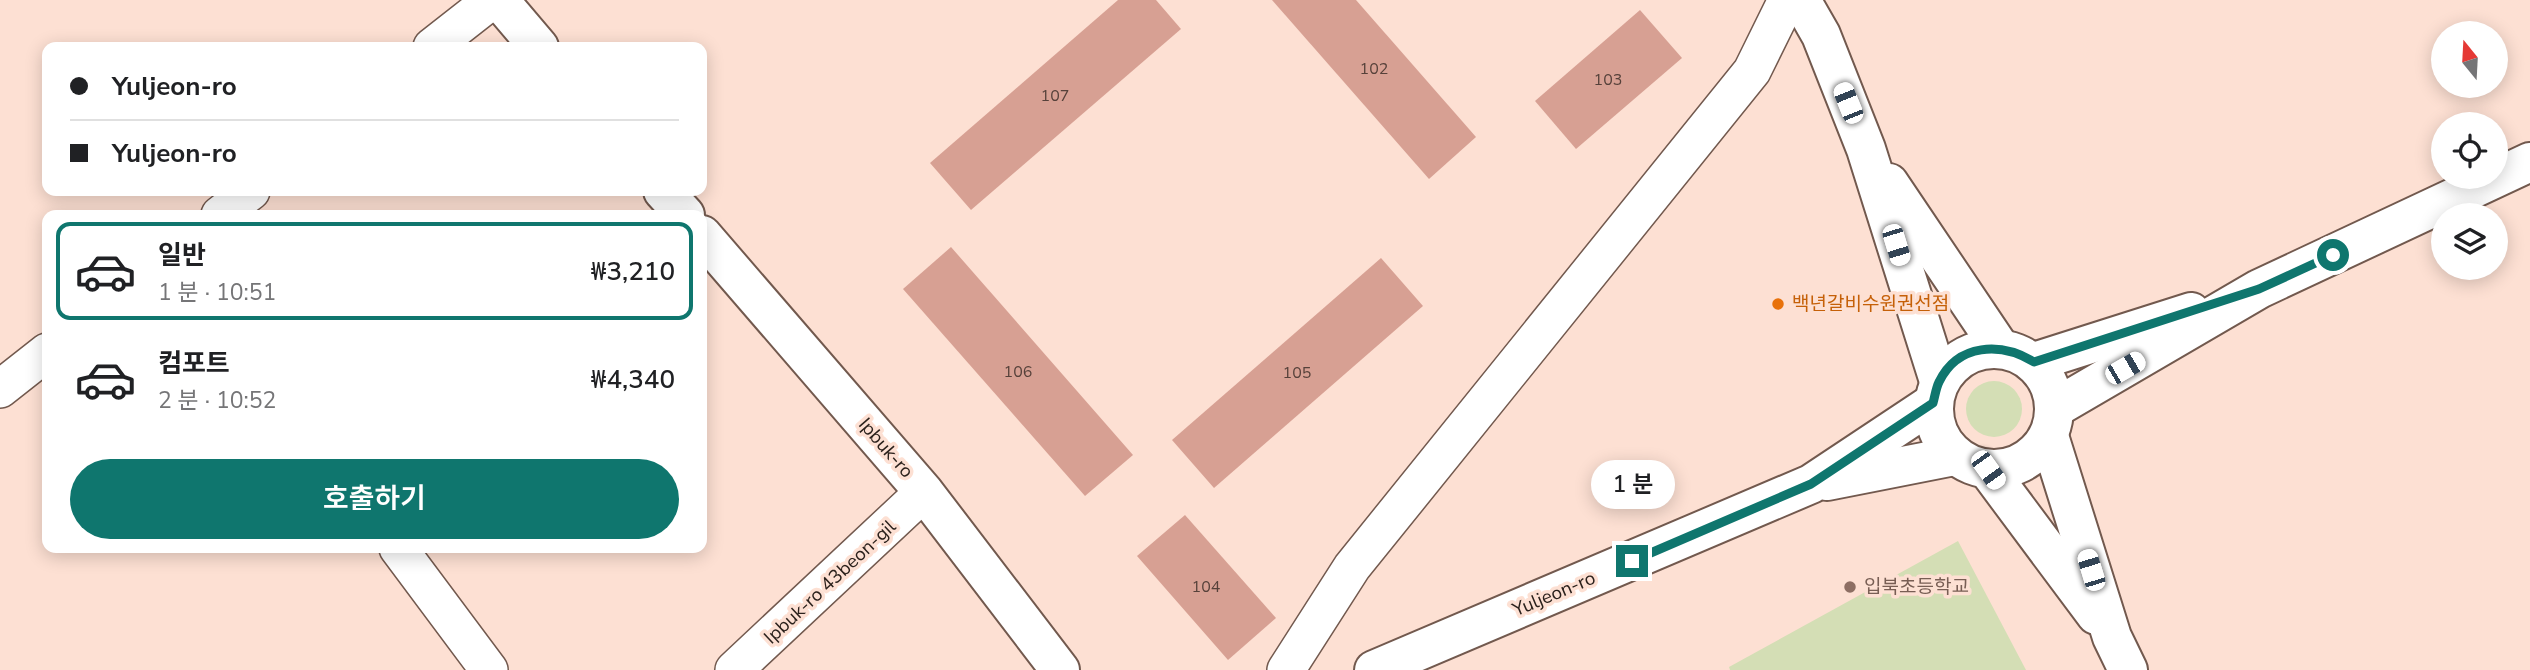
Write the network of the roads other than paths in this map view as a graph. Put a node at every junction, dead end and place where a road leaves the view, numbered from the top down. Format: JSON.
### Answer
{"nodes":[{"id":1,"x":492,"y":0,"type":"edge"},
{"id":2,"x":499,"y":0,"type":"edge"},
{"id":3,"x":1787,"y":0,"type":"edge"},
{"id":4,"x":1801,"y":0,"type":"edge"},
{"id":5,"x":438,"y":42,"type":"edge"},
{"id":6,"x":536,"y":42,"type":"edge"},
{"id":7,"x":1866,"y":149,"type":"junction"},
{"id":8,"x":2530,"y":162,"type":"edge"},
{"id":9,"x":245,"y":196,"type":"edge"},
{"id":10,"x":226,"y":210,"type":"edge"},
{"id":11,"x":707,"y":241,"type":"edge"},
{"id":12,"x":2259,"y":289,"type":"junction"},
{"id":13,"x":2017,"y":355,"type":"junction"},
{"id":14,"x":42,"y":356,"type":"edge"},
{"id":15,"x":0,"y":389,"type":"edge"},
{"id":16,"x":1936,"y":392,"type":"junction"},
{"id":17,"x":2052,"y":422,"type":"junction"},
{"id":18,"x":1971,"y":463,"type":"junction"},
{"id":19,"x":1811,"y":484,"type":"junction"},
{"id":20,"x":924,"y":492,"type":"junction"},
{"id":21,"x":402,"y":553,"type":"edge"},
{"id":22,"x":2120,"y":653,"type":"edge"},
{"id":23,"x":746,"y":666,"type":"edge"},
{"id":24,"x":489,"y":670,"type":"edge"},
{"id":25,"x":1060,"y":670,"type":"edge"},
{"id":26,"x":1286,"y":670,"type":"edge"},
{"id":27,"x":1374,"y":670,"type":"edge"}],
"edges":[{"from":1,"to":5,"type":"street"},
{"from":2,"to":6,"type":"street"},
{"from":3,"to":26,"type":"street"},
{"from":4,"to":7,"type":"street"},
{"from":7,"to":13,"type":"street"},
{"from":7,"to":16,"type":"street"},
{"from":8,"to":12,"type":"street"},
{"from":9,"to":10,"type":"street"},
{"from":11,"to":20,"type":"street","name":"Ipbuk-ro"},
{"from":12,"to":13,"type":"street"},
{"from":12,"to":17,"type":"street"},
{"from":13,"to":16,"type":"street"},
{"from":13,"to":17,"type":"street"},
{"from":14,"to":15,"type":"street"},
{"from":16,"to":18,"type":"street"},
{"from":16,"to":19,"type":"street","name":"Yuljeon-ro"},
{"from":17,"to":18,"type":"street"},
{"from":17,"to":22,"type":"street"},
{"from":18,"to":19,"type":"street","name":"Yuljeon-ro"},
{"from":18,"to":22,"type":"street"},
{"from":19,"to":27,"type":"street","name":"Yuljeon-ro"},
{"from":20,"to":23,"type":"street","name":"Ipbuk-ro 43beon-gil"},
{"from":20,"to":25,"type":"street","name":"Ipbuk-ro"},
{"from":21,"to":24,"type":"street"}]}
